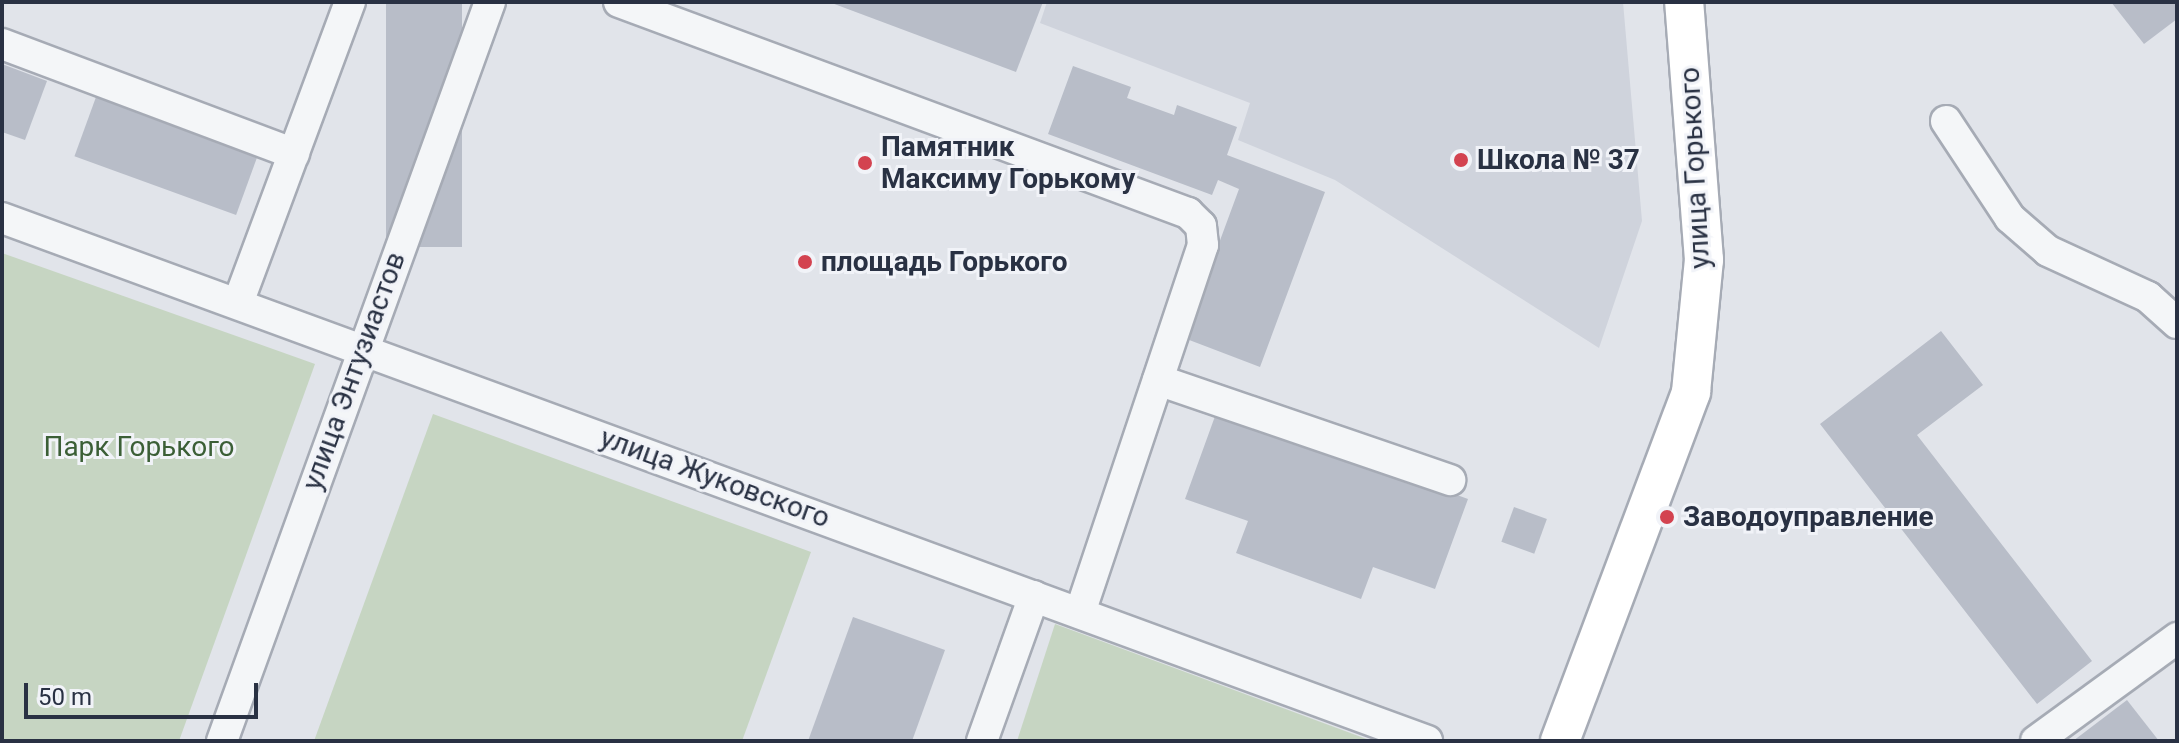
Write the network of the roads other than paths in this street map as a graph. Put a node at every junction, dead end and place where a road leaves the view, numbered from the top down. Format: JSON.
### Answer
{"nodes":[{"id":1,"x":350,"y":2,"type":"edge"},
{"id":2,"x":490,"y":2,"type":"edge"},
{"id":3,"x":619,"y":2,"type":"edge"},
{"id":4,"x":1684,"y":2,"type":"edge"},
{"id":5,"x":2,"y":44,"type":"edge"},
{"id":6,"x":1946,"y":121,"type":"dead end"},
{"id":7,"x":294,"y":154,"type":"junction"},
{"id":8,"x":2,"y":218,"type":"edge"},
{"id":9,"x":238,"y":303,"type":"junction"},
{"id":10,"x":2177,"y":323,"type":"edge"},
{"id":11,"x":361,"y":348,"type":"junction"},
{"id":12,"x":1158,"y":380,"type":"junction"},
{"id":13,"x":1450,"y":480,"type":"dead end"},
{"id":14,"x":1034,"y":596,"type":"junction"},
{"id":15,"x":1080,"y":613,"type":"junction"},
{"id":16,"x":2177,"y":638,"type":"edge"},
{"id":17,"x":222,"y":741,"type":"edge"},
{"id":18,"x":982,"y":741,"type":"edge"},
{"id":19,"x":1427,"y":741,"type":"edge"},
{"id":20,"x":1560,"y":741,"type":"edge"},
{"id":21,"x":2036,"y":741,"type":"edge"}],
"edges":[{"from":1,"to":7,"type":"street"},
{"from":2,"to":11,"type":"street","name":"улица Энтузиастов"},
{"from":3,"to":12,"type":"street"},
{"from":4,"to":20,"type":"main road","name":"улица Горького"},
{"from":5,"to":7,"type":"street"},
{"from":6,"to":10,"type":"street"},
{"from":7,"to":9,"type":"street"},
{"from":8,"to":9,"type":"street","name":"улица Жуковского"},
{"from":9,"to":11,"type":"street","name":"улица Жуковского"},
{"from":11,"to":14,"type":"street","name":"улица Жуковского"},
{"from":11,"to":17,"type":"street","name":"улица Энтузиастов"},
{"from":12,"to":13,"type":"street"},
{"from":12,"to":15,"type":"street"},
{"from":14,"to":15,"type":"street","name":"улица Жуковского"},
{"from":14,"to":18,"type":"street"},
{"from":15,"to":19,"type":"street","name":"улица Жуковского"},
{"from":16,"to":21,"type":"street"}]}
